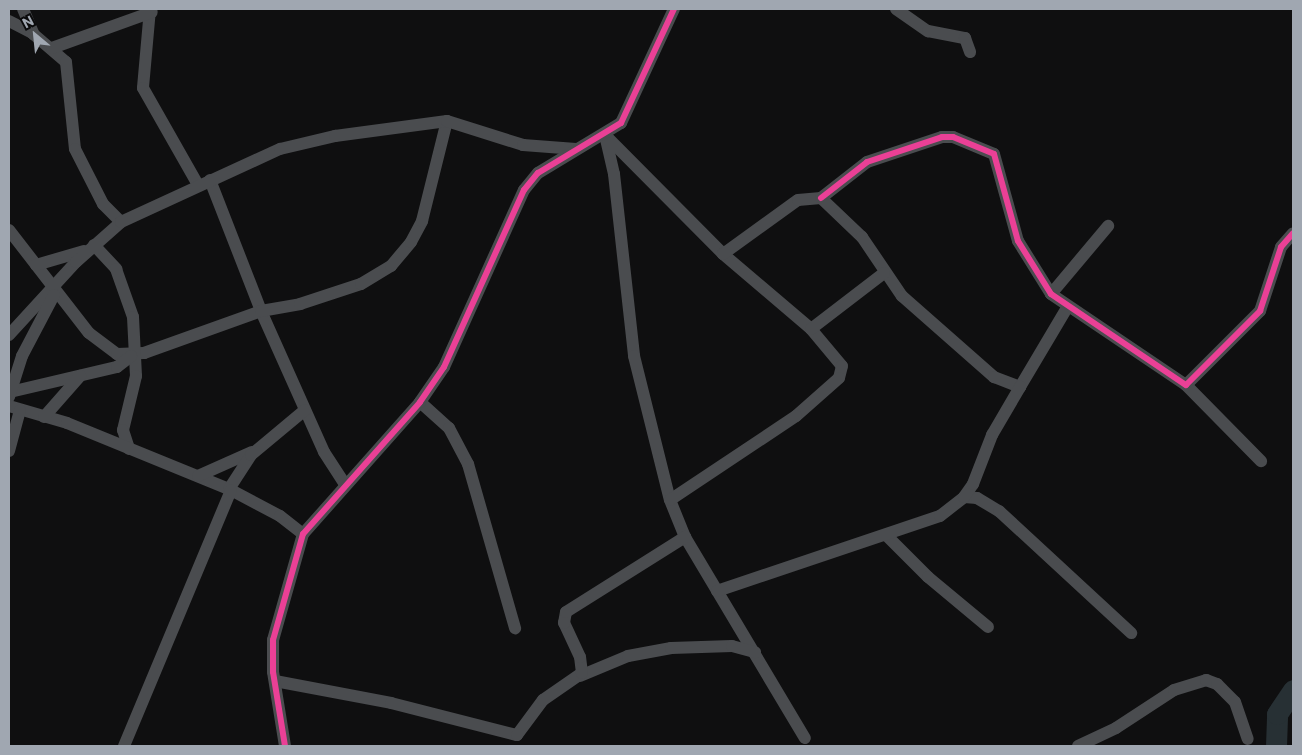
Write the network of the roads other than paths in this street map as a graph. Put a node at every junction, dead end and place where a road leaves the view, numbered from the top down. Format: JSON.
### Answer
{"nodes":[{"id":1,"x":23,"y":9,"type":"edge"},
{"id":2,"x":674,"y":9,"type":"edge"},
{"id":3,"x":896,"y":9,"type":"edge"},
{"id":4,"x":151,"y":11,"type":"edge"},
{"id":5,"x":9,"y":21,"type":"edge"},
{"id":6,"x":34,"y":35,"type":"junction"},
{"id":7,"x":52,"y":48,"type":"junction"},
{"id":8,"x":970,"y":52,"type":"dead end"},
{"id":9,"x":447,"y":120,"type":"junction"},
{"id":10,"x":605,"y":135,"type":"junction"},
{"id":11,"x":578,"y":148,"type":"junction"},
{"id":12,"x":204,"y":183,"type":"junction"},
{"id":13,"x":821,"y":198,"type":"junction"},
{"id":14,"x":121,"y":222,"type":"junction"},
{"id":15,"x":1108,"y":226,"type":"dead end"},
{"id":16,"x":9,"y":230,"type":"edge"},
{"id":17,"x":1293,"y":234,"type":"edge"},
{"id":18,"x":91,"y":247,"type":"junction"},
{"id":19,"x":723,"y":254,"type":"junction"},
{"id":20,"x":36,"y":265,"type":"junction"},
{"id":21,"x":884,"y":273,"type":"junction"},
{"id":22,"x":55,"y":290,"type":"junction"},
{"id":23,"x":1051,"y":294,"type":"junction"},
{"id":24,"x":1067,"y":308,"type":"junction"},
{"id":25,"x":261,"y":311,"type":"junction"},
{"id":26,"x":811,"y":329,"type":"junction"},
{"id":27,"x":9,"y":334,"type":"edge"},
{"id":28,"x":134,"y":355,"type":"junction"},
{"id":29,"x":80,"y":375,"type":"junction"},
{"id":30,"x":1186,"y":386,"type":"junction"},
{"id":31,"x":1020,"y":387,"type":"junction"},
{"id":32,"x":9,"y":394,"type":"edge"},
{"id":33,"x":420,"y":402,"type":"junction"},
{"id":34,"x":14,"y":408,"type":"edge"},
{"id":35,"x":305,"y":410,"type":"junction"},
{"id":36,"x":44,"y":417,"type":"junction"},
{"id":37,"x":129,"y":449,"type":"junction"},
{"id":38,"x":9,"y":450,"type":"edge"},
{"id":39,"x":257,"y":450,"type":"junction"},
{"id":40,"x":1260,"y":461,"type":"dead end"},
{"id":41,"x":198,"y":476,"type":"junction"},
{"id":42,"x":345,"y":484,"type":"junction"},
{"id":43,"x":230,"y":490,"type":"junction"},
{"id":44,"x":964,"y":497,"type":"junction"},
{"id":45,"x":670,"y":500,"type":"junction"},
{"id":46,"x":303,"y":534,"type":"junction"},
{"id":47,"x":887,"y":536,"type":"junction"},
{"id":48,"x":685,"y":537,"type":"junction"},
{"id":49,"x":717,"y":591,"type":"junction"},
{"id":50,"x":988,"y":627,"type":"dead end"},
{"id":51,"x":515,"y":628,"type":"dead end"},
{"id":52,"x":1131,"y":633,"type":"dead end"},
{"id":53,"x":754,"y":652,"type":"junction"},
{"id":54,"x":580,"y":676,"type":"junction"},
{"id":55,"x":275,"y":681,"type":"junction"},
{"id":56,"x":805,"y":738,"type":"dead end"},
{"id":57,"x":1248,"y":739,"type":"dead end"},
{"id":58,"x":124,"y":746,"type":"edge"},
{"id":59,"x":285,"y":746,"type":"edge"},
{"id":60,"x":1078,"y":746,"type":"edge"}],
"edges":[{"from":1,"to":6,"type":"street"},
{"from":2,"to":10,"type":"street"},
{"from":3,"to":8,"type":"street"},
{"from":4,"to":7,"type":"street"},
{"from":4,"to":12,"type":"street"},
{"from":5,"to":6,"type":"street"},
{"from":6,"to":7,"type":"street"},
{"from":7,"to":14,"type":"street"},
{"from":9,"to":11,"type":"street"},
{"from":9,"to":12,"type":"street"},
{"from":9,"to":25,"type":"street"},
{"from":10,"to":11,"type":"street"},
{"from":10,"to":19,"type":"street"},
{"from":10,"to":45,"type":"street"},
{"from":11,"to":33,"type":"street"},
{"from":12,"to":14,"type":"street"},
{"from":12,"to":25,"type":"street"},
{"from":13,"to":19,"type":"street"},
{"from":13,"to":21,"type":"street"},
{"from":13,"to":23,"type":"street"},
{"from":14,"to":18,"type":"street"},
{"from":15,"to":23,"type":"street"},
{"from":16,"to":20,"type":"street"},
{"from":17,"to":30,"type":"street"},
{"from":18,"to":20,"type":"street"},
{"from":18,"to":22,"type":"street"},
{"from":18,"to":28,"type":"street"},
{"from":19,"to":26,"type":"street"},
{"from":20,"to":22,"type":"street"},
{"from":21,"to":26,"type":"street"},
{"from":21,"to":31,"type":"street"},
{"from":22,"to":27,"type":"street"},
{"from":22,"to":28,"type":"street"},
{"from":22,"to":32,"type":"street"},
{"from":23,"to":24,"type":"street"},
{"from":24,"to":30,"type":"street"},
{"from":24,"to":31,"type":"street"},
{"from":25,"to":28,"type":"street"},
{"from":25,"to":35,"type":"street"},
{"from":26,"to":45,"type":"street"},
{"from":28,"to":29,"type":"street"},
{"from":28,"to":37,"type":"street"},
{"from":29,"to":32,"type":"street"},
{"from":29,"to":36,"type":"street"},
{"from":30,"to":40,"type":"street"},
{"from":31,"to":44,"type":"street"},
{"from":33,"to":42,"type":"street"},
{"from":33,"to":51,"type":"street"},
{"from":34,"to":36,"type":"street"},
{"from":34,"to":38,"type":"street"},
{"from":35,"to":39,"type":"street"},
{"from":35,"to":42,"type":"street"},
{"from":36,"to":37,"type":"street"},
{"from":37,"to":41,"type":"street"},
{"from":39,"to":41,"type":"street"},
{"from":39,"to":43,"type":"street"},
{"from":41,"to":43,"type":"street"},
{"from":42,"to":46,"type":"street"},
{"from":43,"to":46,"type":"street"},
{"from":43,"to":58,"type":"street"},
{"from":44,"to":47,"type":"street"},
{"from":44,"to":52,"type":"street"},
{"from":45,"to":48,"type":"street"},
{"from":46,"to":55,"type":"street"},
{"from":47,"to":49,"type":"street"},
{"from":47,"to":50,"type":"street"},
{"from":48,"to":49,"type":"street"},
{"from":48,"to":54,"type":"street"},
{"from":49,"to":53,"type":"street"},
{"from":53,"to":54,"type":"street"},
{"from":53,"to":56,"type":"street"},
{"from":54,"to":55,"type":"street"},
{"from":55,"to":59,"type":"street"},
{"from":57,"to":60,"type":"street"}]}
